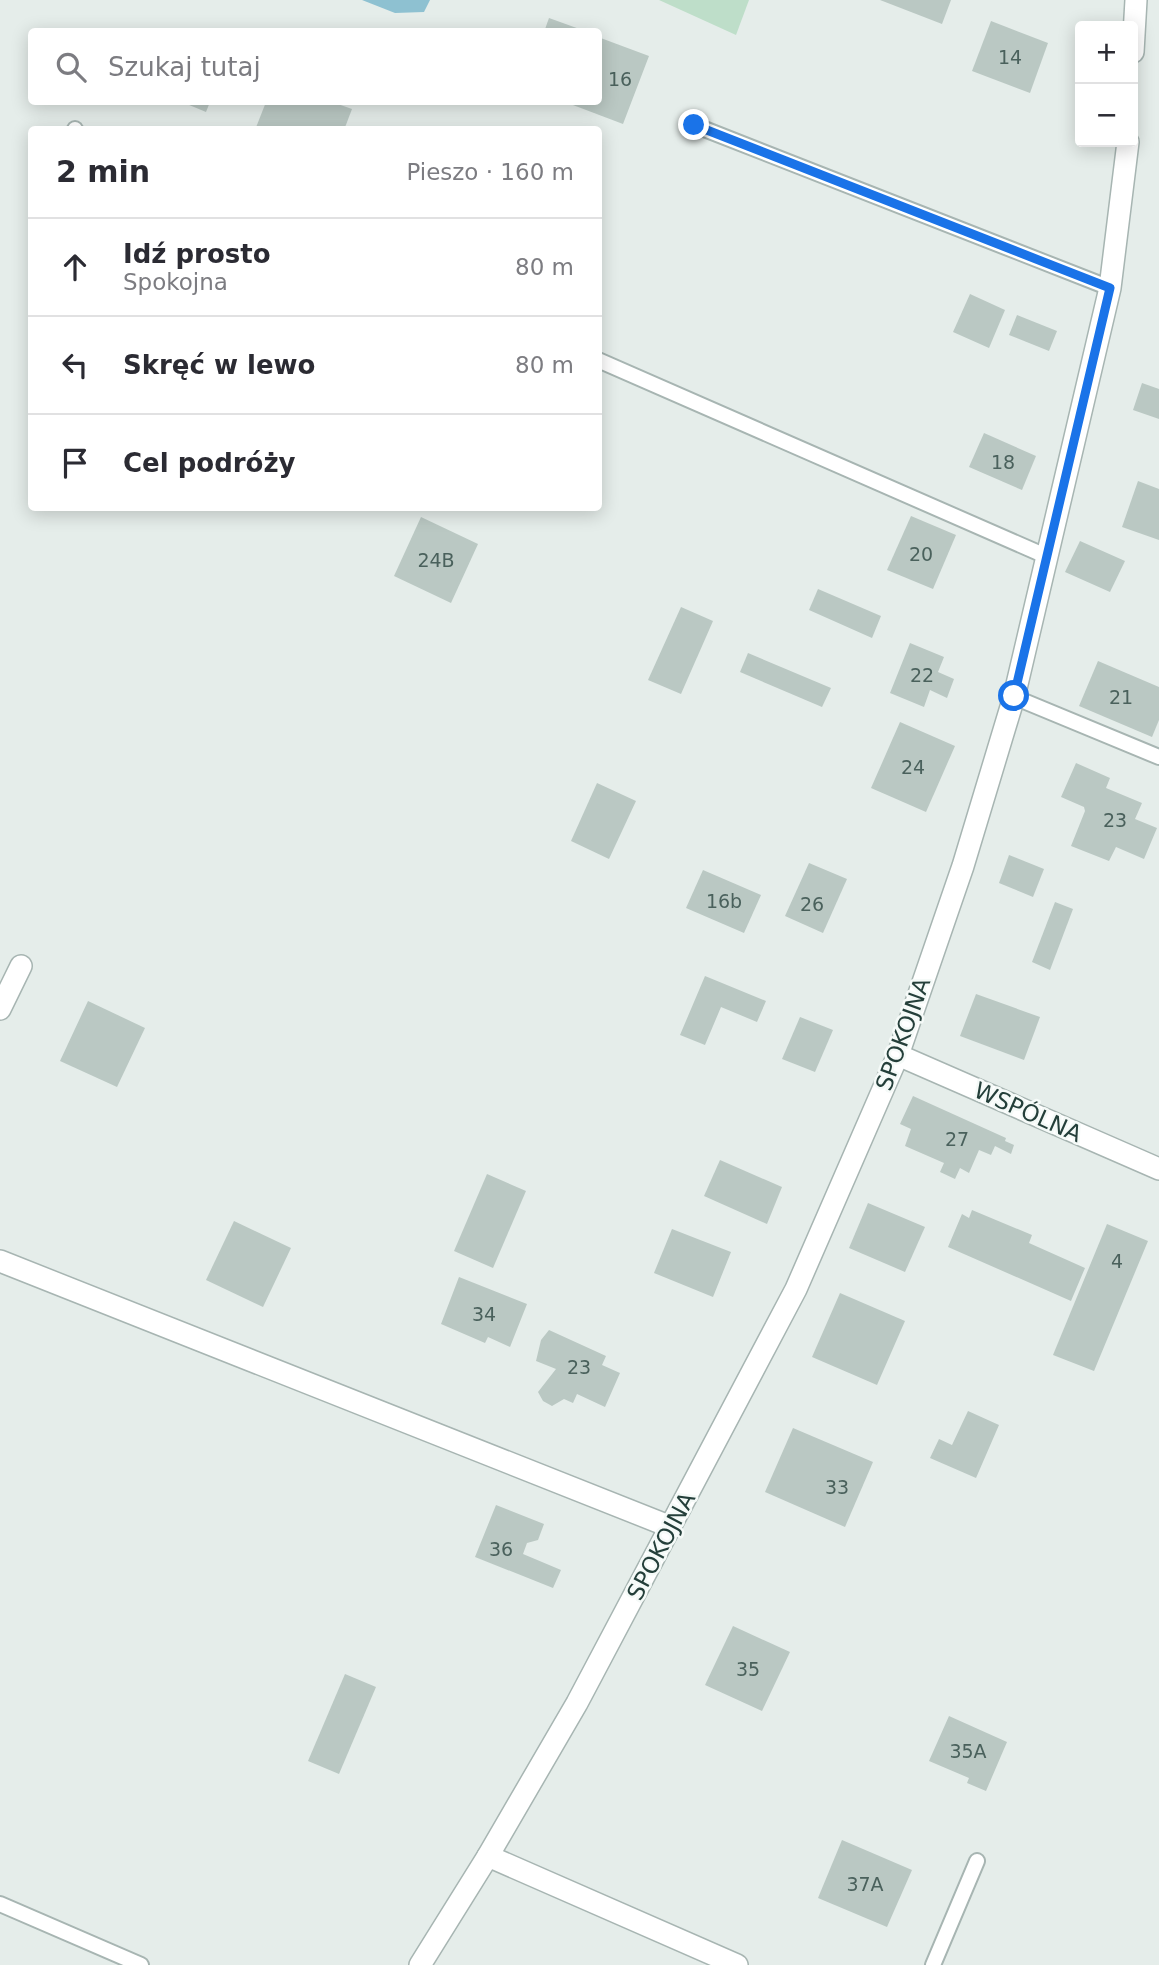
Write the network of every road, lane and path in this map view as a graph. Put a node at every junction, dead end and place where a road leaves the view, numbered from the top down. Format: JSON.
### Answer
{"nodes":[{"id":1,"x":1136,"y":0,"type":"edge"},
{"id":2,"x":1135,"y":21,"type":"edge"},
{"id":3,"x":694,"y":125,"type":"dead end"},
{"id":4,"x":1127,"y":147,"type":"edge"},
{"id":5,"x":1110,"y":288,"type":"junction"},
{"id":6,"x":602,"y":362,"type":"edge"},
{"id":7,"x":1048,"y":557,"type":"junction"},
{"id":8,"x":1014,"y":696,"type":"junction"},
{"id":9,"x":1159,"y":757,"type":"edge"},
{"id":10,"x":21,"y":966,"type":"dead end"},
{"id":11,"x":0,"y":1009,"type":"edge"},
{"id":12,"x":898,"y":1055,"type":"junction"},
{"id":13,"x":1159,"y":1169,"type":"edge"},
{"id":14,"x":0,"y":1261,"type":"edge"},
{"id":15,"x":671,"y":1527,"type":"junction"},
{"id":16,"x":488,"y":1856,"type":"junction"},
{"id":17,"x":977,"y":1861,"type":"dead end"},
{"id":18,"x":0,"y":1904,"type":"edge"},
{"id":19,"x":141,"y":1965,"type":"edge"},
{"id":20,"x":420,"y":1965,"type":"edge"},
{"id":21,"x":737,"y":1965,"type":"edge"},
{"id":22,"x":933,"y":1965,"type":"edge"}],
"edges":[{"from":1,"to":2,"type":"street"},
{"from":3,"to":5,"type":"lane"},
{"from":4,"to":5,"type":"street","name":"SPOKOJNA"},
{"from":5,"to":7,"type":"street","name":"SPOKOJNA"},
{"from":6,"to":7,"type":"lane"},
{"from":7,"to":8,"type":"street","name":"SPOKOJNA"},
{"from":8,"to":9,"type":"lane"},
{"from":8,"to":12,"type":"street","name":"SPOKOJNA"},
{"from":10,"to":11,"type":"street"},
{"from":12,"to":13,"type":"street","name":"WSPÓLNA"},
{"from":12,"to":15,"type":"street","name":"SPOKOJNA"},
{"from":14,"to":15,"type":"street"},
{"from":15,"to":16,"type":"street","name":"SPOKOJNA"},
{"from":16,"to":20,"type":"street","name":"SPOKOJNA"},
{"from":16,"to":21,"type":"street"},
{"from":17,"to":22,"type":"lane"},
{"from":18,"to":19,"type":"lane"}]}
